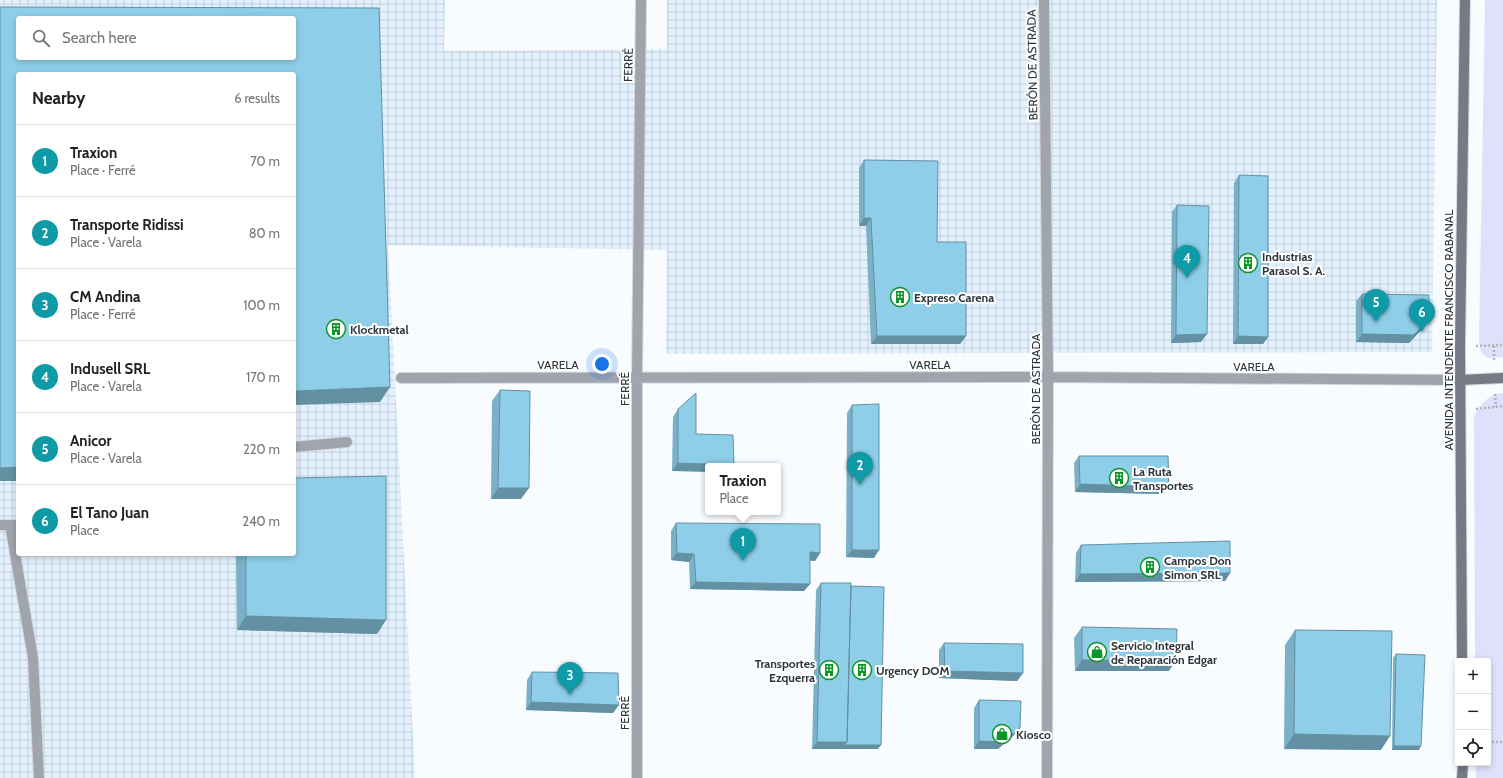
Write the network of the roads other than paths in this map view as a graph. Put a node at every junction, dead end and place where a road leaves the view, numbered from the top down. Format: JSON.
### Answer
{"nodes":[{"id":1,"x":642,"y":0,"type":"edge"},
{"id":2,"x":1044,"y":0,"type":"edge"},
{"id":3,"x":1465,"y":0,"type":"edge"},
{"id":4,"x":637,"y":377,"type":"junction"},
{"id":5,"x":1048,"y":377,"type":"junction"},
{"id":6,"x":401,"y":378,"type":"dead end"},
{"id":7,"x":1503,"y":378,"type":"edge"},
{"id":8,"x":1460,"y":380,"type":"junction"},
{"id":9,"x":347,"y":442,"type":"dead end"},
{"id":10,"x":296,"y":447,"type":"edge"},
{"id":11,"x":9,"y":525,"type":"edge"},
{"id":12,"x":1462,"y":658,"type":"edge"},
{"id":13,"x":1463,"y":766,"type":"edge"},
{"id":14,"x":39,"y":778,"type":"edge"},
{"id":15,"x":637,"y":778,"type":"edge"},
{"id":16,"x":1047,"y":778,"type":"edge"},
{"id":17,"x":1462,"y":778,"type":"edge"}],
"edges":[{"from":1,"to":4,"type":"street","name":"FERRÉ"},
{"from":2,"to":5,"type":"street","name":"BERÓN DE ASTRADA"},
{"from":3,"to":8,"type":"main road","name":"AVENIDA INTENDENTE FRANCISCO RABANAL"},
{"from":4,"to":5,"type":"street","name":"VARELA"},
{"from":4,"to":6,"type":"street","name":"VARELA"},
{"from":4,"to":15,"type":"street","name":"FERRÉ"},
{"from":5,"to":8,"type":"street","name":"VARELA"},
{"from":5,"to":16,"type":"street","name":"BERÓN DE ASTRADA"},
{"from":7,"to":8,"type":"main road"},
{"from":8,"to":12,"type":"main road","name":"AVENIDA INTENDENTE FRANCISCO RABANAL"},
{"from":9,"to":10,"type":"street"},
{"from":11,"to":14,"type":"street"},
{"from":13,"to":17,"type":"main road"}]}
